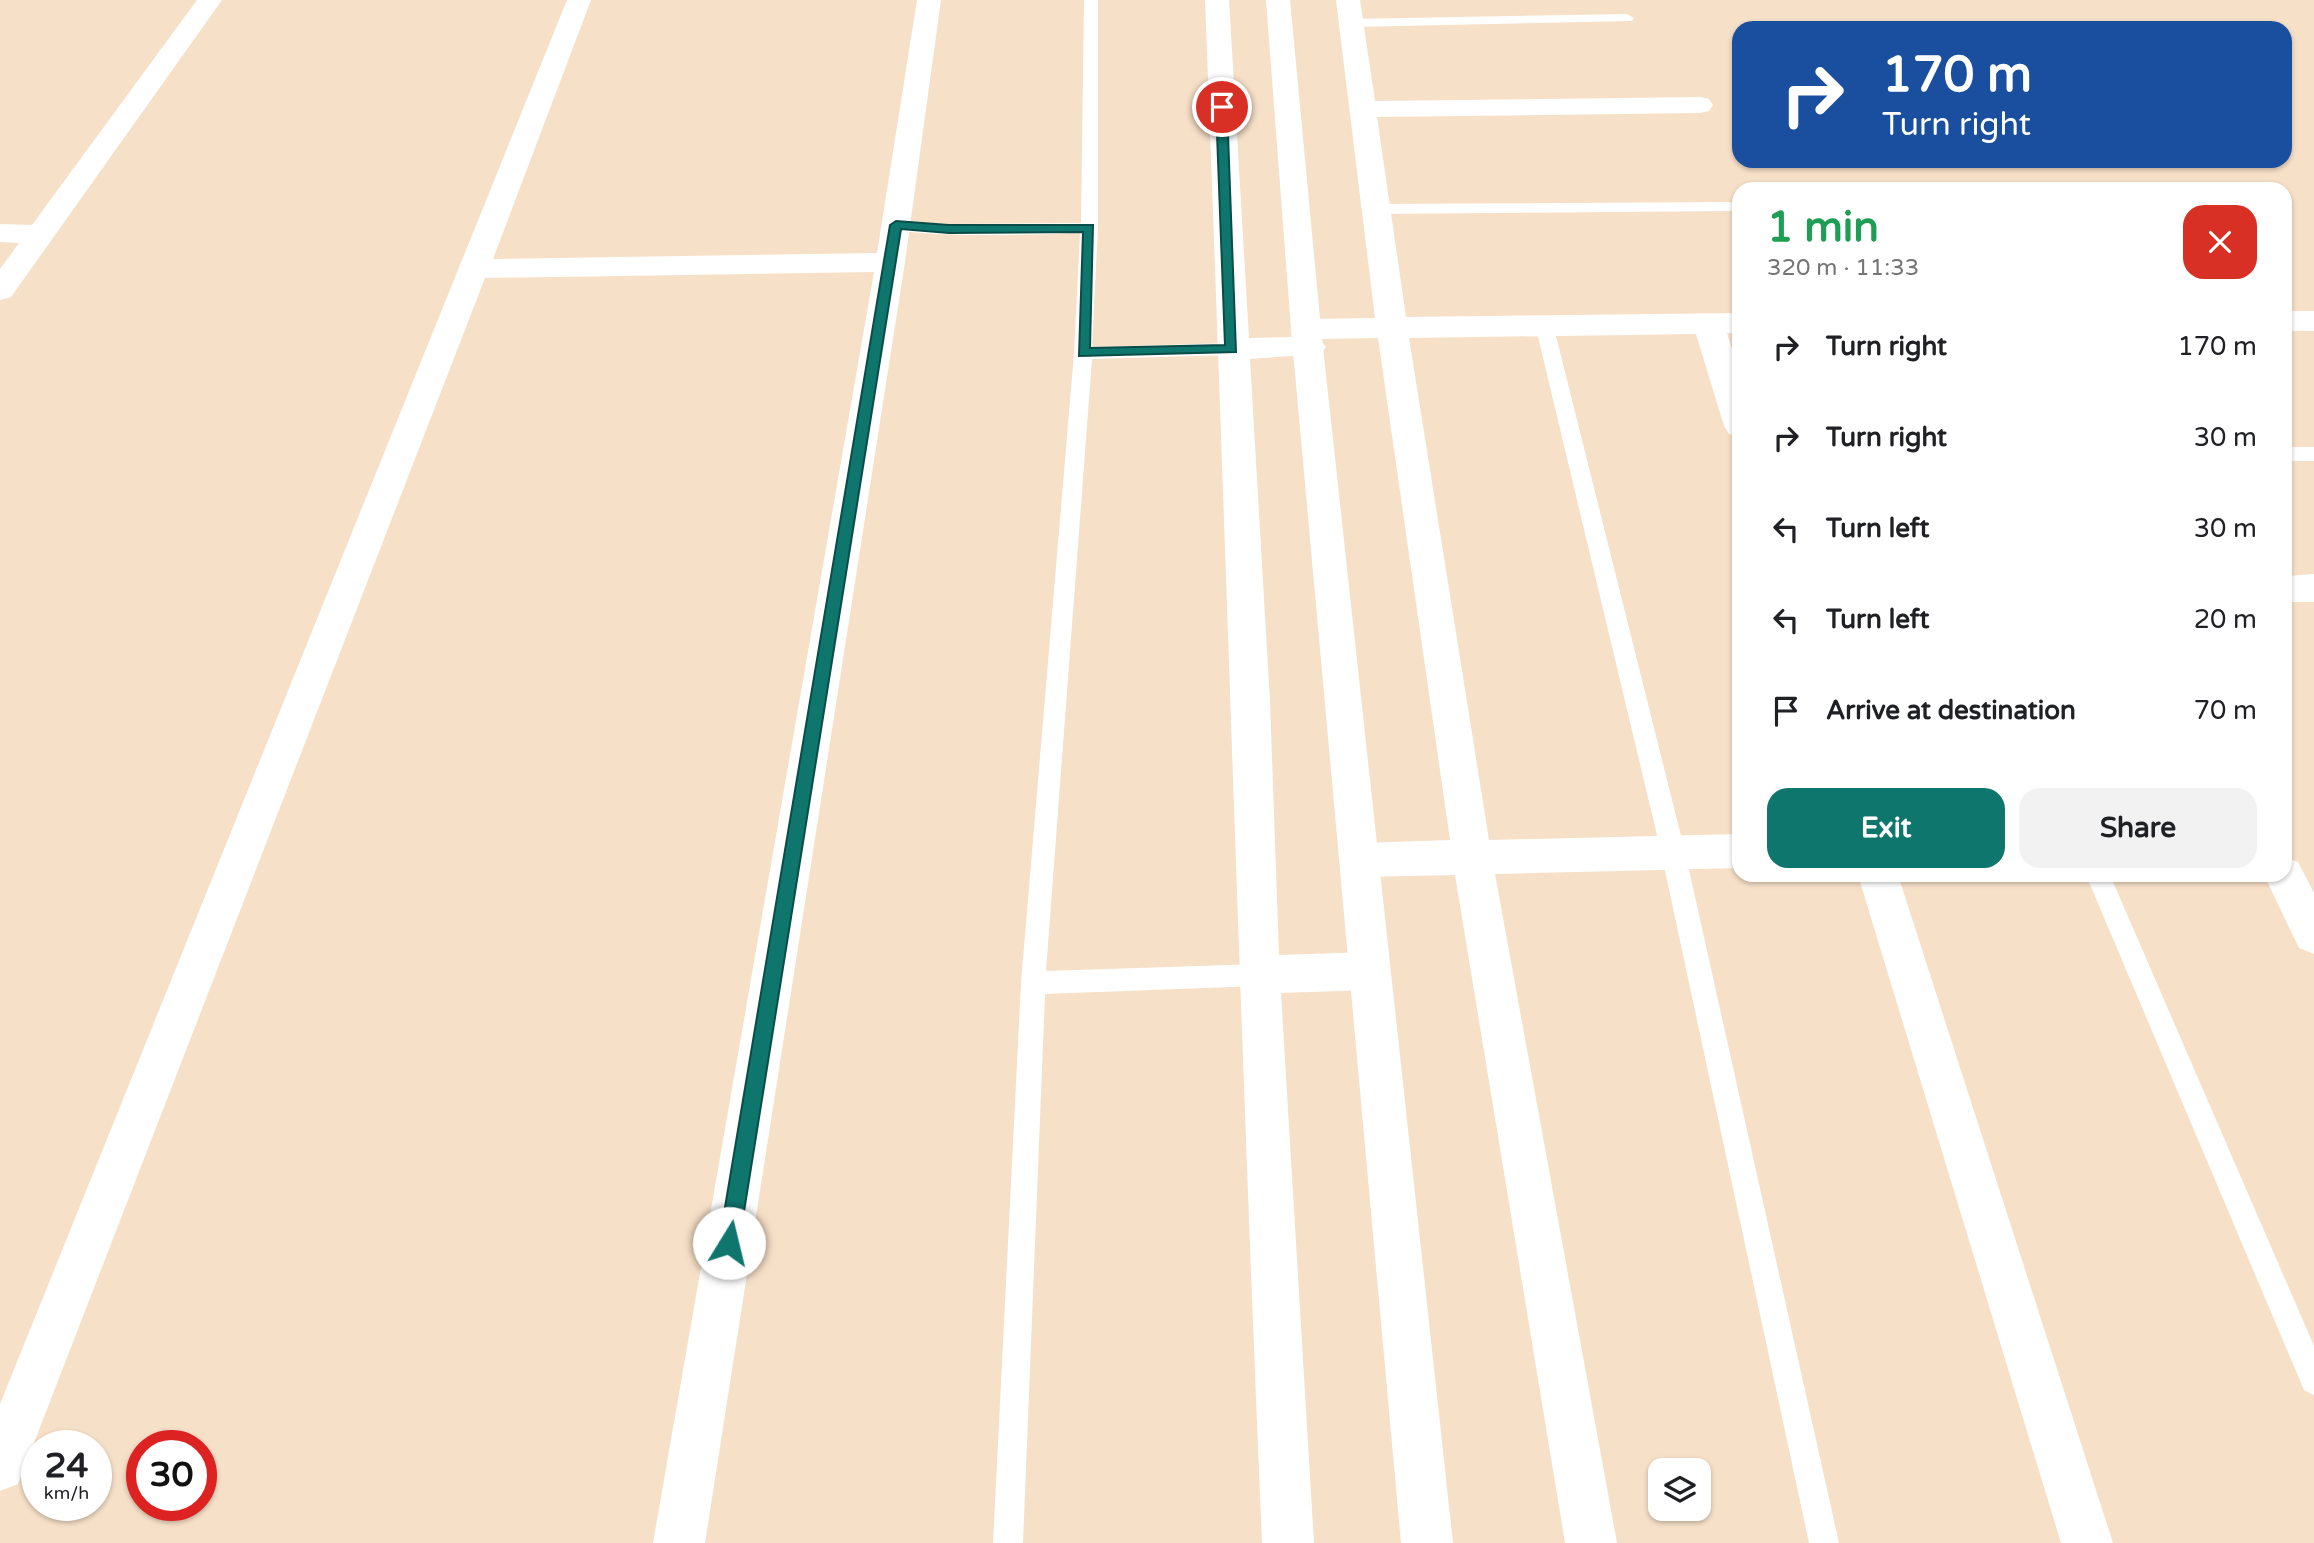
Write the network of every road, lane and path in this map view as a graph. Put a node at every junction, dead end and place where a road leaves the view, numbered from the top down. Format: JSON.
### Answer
{"nodes":[{"id":1,"x":210,"y":0,"type":"edge"},
{"id":2,"x":579,"y":0,"type":"edge"},
{"id":3,"x":929,"y":0,"type":"edge"},
{"id":4,"x":1091,"y":0,"type":"edge"},
{"id":5,"x":1217,"y":0,"type":"edge"},
{"id":6,"x":1278,"y":0,"type":"edge"},
{"id":7,"x":1350,"y":11,"type":"edge"},
{"id":8,"x":1627,"y":18,"type":"dead end"},
{"id":9,"x":1700,"y":105,"type":"dead end"},
{"id":10,"x":1363,"y":108,"type":"junction"},
{"id":11,"x":1728,"y":207,"type":"dead end"},
{"id":12,"x":1377,"y":209,"type":"junction"},
{"id":13,"x":896,"y":225,"type":"junction"},
{"id":14,"x":1089,"y":228,"type":"junction"},
{"id":15,"x":0,"y":233,"type":"edge"},
{"id":16,"x":40,"y":234,"type":"junction"},
{"id":17,"x":890,"y":262,"type":"junction"},
{"id":18,"x":473,"y":269,"type":"junction"},
{"id":19,"x":0,"y":290,"type":"edge"},
{"id":20,"x":2292,"y":321,"type":"edge"},
{"id":21,"x":2314,"y":321,"type":"edge"},
{"id":22,"x":1707,"y":323,"type":"junction"},
{"id":23,"x":1732,"y":323,"type":"edge"},
{"id":24,"x":1544,"y":324,"type":"junction"},
{"id":25,"x":1392,"y":328,"type":"junction"},
{"id":26,"x":1308,"y":338,"type":"junction"},
{"id":27,"x":1232,"y":349,"type":"junction"},
{"id":28,"x":1083,"y":353,"type":"junction"},
{"id":29,"x":1732,"y":401,"type":"edge"},
{"id":30,"x":2292,"y":454,"type":"edge"},
{"id":31,"x":2314,"y":454,"type":"edge"},
{"id":32,"x":2314,"y":588,"type":"edge"},
{"id":33,"x":2292,"y":589,"type":"edge"},
{"id":34,"x":1732,"y":851,"type":"edge"},
{"id":35,"x":1673,"y":852,"type":"junction"},
{"id":36,"x":1472,"y":856,"type":"junction"},
{"id":37,"x":1362,"y":860,"type":"junction"},
{"id":38,"x":1880,"y":882,"type":"edge"},
{"id":39,"x":2101,"y":882,"type":"edge"},
{"id":40,"x":2288,"y":882,"type":"edge"},
{"id":41,"x":2314,"y":935,"type":"edge"},
{"id":42,"x":1369,"y":971,"type":"junction"},
{"id":43,"x":1259,"y":975,"type":"junction"},
{"id":44,"x":1033,"y":983,"type":"junction"},
{"id":45,"x":2314,"y":1380,"type":"edge"},
{"id":46,"x":0,"y":1466,"type":"edge"},
{"id":47,"x":679,"y":1543,"type":"edge"},
{"id":48,"x":1008,"y":1543,"type":"edge"},
{"id":49,"x":1288,"y":1543,"type":"edge"},
{"id":50,"x":1427,"y":1543,"type":"edge"},
{"id":51,"x":1591,"y":1543,"type":"edge"},
{"id":52,"x":1824,"y":1543,"type":"edge"},
{"id":53,"x":2087,"y":1543,"type":"edge"}],
"edges":[{"from":1,"to":16,"type":"street"},
{"from":2,"to":18,"type":"street"},
{"from":3,"to":13,"type":"street"},
{"from":4,"to":14,"type":"lane"},
{"from":5,"to":27,"type":"street"},
{"from":6,"to":26,"type":"street"},
{"from":7,"to":8,"type":"lane"},
{"from":7,"to":10,"type":"street"},
{"from":9,"to":10,"type":"street"},
{"from":10,"to":12,"type":"street"},
{"from":11,"to":12,"type":"lane"},
{"from":12,"to":25,"type":"street"},
{"from":13,"to":14,"type":"lane"},
{"from":13,"to":17,"type":"street"},
{"from":14,"to":28,"type":"lane"},
{"from":15,"to":16,"type":"street"},
{"from":16,"to":19,"type":"street"},
{"from":17,"to":18,"type":"street"},
{"from":17,"to":47,"type":"street"},
{"from":18,"to":46,"type":"street"},
{"from":20,"to":21,"type":"street"},
{"from":22,"to":23,"type":"street"},
{"from":22,"to":24,"type":"street"},
{"from":22,"to":29,"type":"street"},
{"from":24,"to":25,"type":"street"},
{"from":24,"to":35,"type":"lane"},
{"from":25,"to":26,"type":"street"},
{"from":25,"to":36,"type":"street"},
{"from":26,"to":27,"type":"street"},
{"from":26,"to":37,"type":"street"},
{"from":27,"to":28,"type":"lane"},
{"from":27,"to":43,"type":"street"},
{"from":28,"to":44,"type":"lane"},
{"from":30,"to":31,"type":"lane"},
{"from":32,"to":33,"type":"street"},
{"from":34,"to":35,"type":"street"},
{"from":35,"to":36,"type":"street"},
{"from":35,"to":52,"type":"lane"},
{"from":36,"to":37,"type":"street"},
{"from":36,"to":51,"type":"street"},
{"from":37,"to":42,"type":"street"},
{"from":38,"to":53,"type":"street"},
{"from":39,"to":45,"type":"lane"},
{"from":40,"to":41,"type":"street"},
{"from":42,"to":43,"type":"street"},
{"from":42,"to":50,"type":"street"},
{"from":43,"to":44,"type":"lane"},
{"from":43,"to":49,"type":"street"},
{"from":44,"to":48,"type":"lane"}]}
